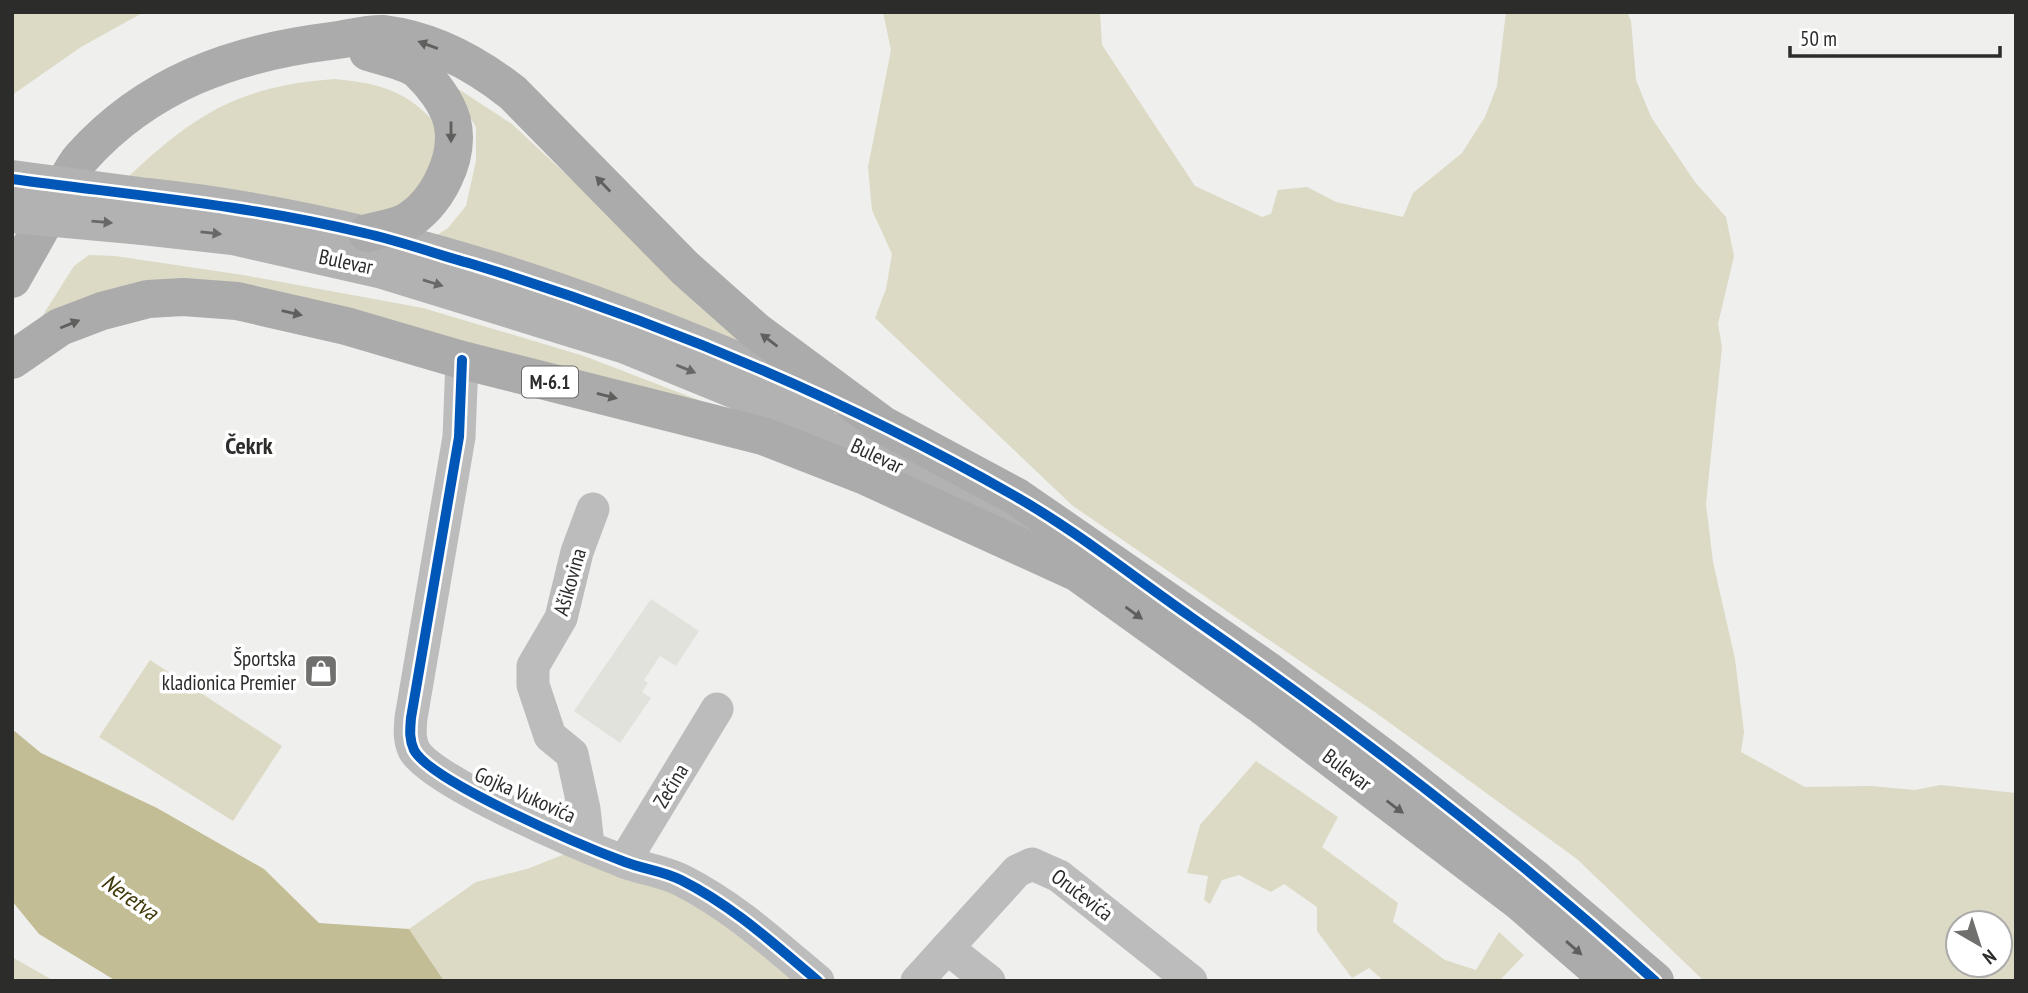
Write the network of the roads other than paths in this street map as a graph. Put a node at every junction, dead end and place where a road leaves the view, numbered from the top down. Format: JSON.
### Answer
{"nodes":[{"id":1,"x":329,"y":41,"type":"junction"},
{"id":2,"x":12,"y":179,"type":"edge"},
{"id":3,"x":145,"y":212,"type":"junction"},
{"id":4,"x":12,"y":214,"type":"edge"},
{"id":5,"x":367,"y":233,"type":"junction"},
{"id":6,"x":12,"y":279,"type":"edge"},
{"id":7,"x":12,"y":360,"type":"edge"},
{"id":8,"x":462,"y":360,"type":"junction"},
{"id":9,"x":883,"y":425,"type":"junction"},
{"id":10,"x":593,"y":509,"type":"dead end"},
{"id":11,"x":1078,"y":573,"type":"junction"},
{"id":12,"x":718,"y":709,"type":"dead end"},
{"id":13,"x":588,"y":845,"type":"junction"},
{"id":14,"x":624,"y":862,"type":"junction"},
{"id":15,"x":947,"y":948,"type":"junction"},
{"id":16,"x":818,"y":981,"type":"edge"},
{"id":17,"x":916,"y":981,"type":"edge"},
{"id":18,"x":989,"y":981,"type":"edge"},
{"id":19,"x":1191,"y":981,"type":"edge"},
{"id":20,"x":1611,"y":981,"type":"edge"},
{"id":21,"x":1655,"y":981,"type":"edge"}],
"edges":[{"from":1,"to":5,"type":"main road","one_way":true},
{"from":1,"to":6,"type":"main road"},
{"from":9,"to":1,"type":"main road","one_way":true},
{"from":2,"to":3,"type":"main road","bridge":true},
{"from":4,"to":3,"type":"main road","name":"Bulevar","one_way":true,"bridge":true},
{"from":3,"to":5,"type":"main road"},
{"from":3,"to":11,"type":"main road","name":"Bulevar","one_way":true},
{"from":5,"to":9,"type":"main road"},
{"from":7,"to":8,"type":"main road","number":"M-6.1","one_way":true},
{"from":8,"to":11,"type":"main road","number":"M-6.1","one_way":true},
{"from":8,"to":13,"type":"street","name":"Gojka Vukovića"},
{"from":9,"to":21,"type":"main road"},
{"from":10,"to":13,"type":"street","name":"Ašikovina"},
{"from":11,"to":20,"type":"main road","name":"Bulevar","number":"M-6.1","one_way":true},
{"from":12,"to":14,"type":"street","name":"Zečina"},
{"from":13,"to":14,"type":"street","name":"Gojka Vukovića"},
{"from":14,"to":16,"type":"street","name":"Gojka Vukovića"},
{"from":15,"to":17,"type":"street","name":"Oručevića"},
{"from":15,"to":18,"type":"street"},
{"from":15,"to":19,"type":"street","name":"Oručevića"}]}
